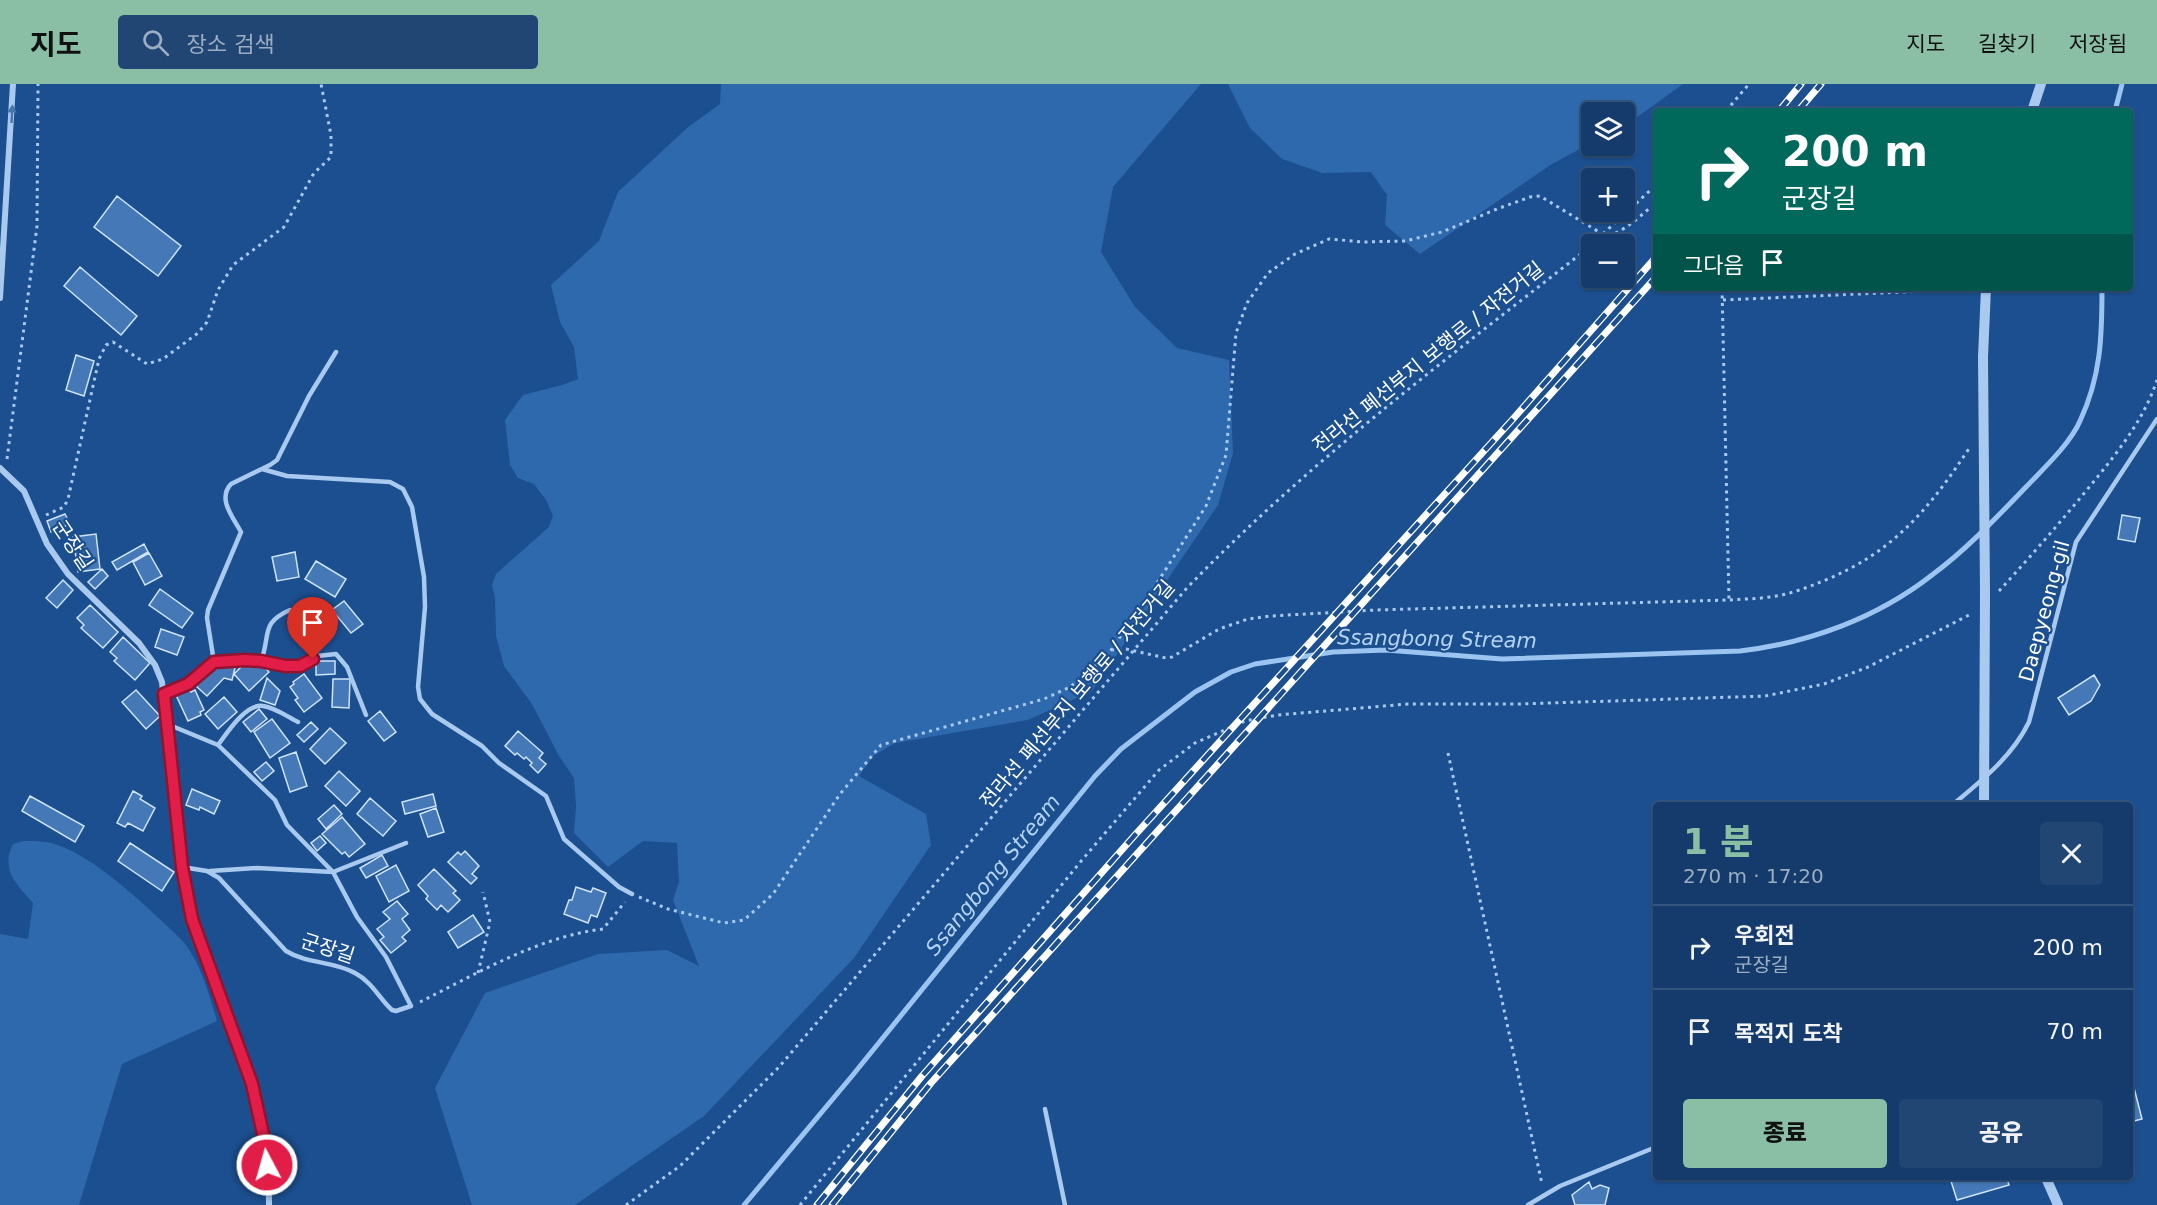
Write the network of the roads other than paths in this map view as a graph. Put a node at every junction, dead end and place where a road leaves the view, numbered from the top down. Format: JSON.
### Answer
{"nodes":[{"id":1,"x":13,"y":84,"type":"edge"},
{"id":2,"x":2041,"y":84,"type":"edge"},
{"id":3,"x":2033,"y":108,"type":"edge"},
{"id":4,"x":1986,"y":291,"type":"edge"},
{"id":5,"x":0,"y":298,"type":"edge"},
{"id":6,"x":336,"y":352,"type":"dead end"},
{"id":7,"x":2157,"y":419,"type":"edge"},
{"id":8,"x":262,"y":469,"type":"junction"},
{"id":9,"x":2,"y":470,"type":"edge"},
{"id":10,"x":307,"y":619,"type":"dead end"},
{"id":11,"x":261,"y":661,"type":"junction"},
{"id":12,"x":214,"y":662,"type":"junction"},
{"id":13,"x":164,"y":694,"type":"junction"},
{"id":14,"x":366,"y":715,"type":"dead end"},
{"id":15,"x":298,"y":722,"type":"dead end"},
{"id":16,"x":167,"y":724,"type":"junction"},
{"id":17,"x":218,"y":745,"type":"junction"},
{"id":18,"x":1983,"y":780,"type":"junction"},
{"id":19,"x":1956,"y":802,"type":"edge"},
{"id":20,"x":1984,"y":802,"type":"edge"},
{"id":21,"x":405,"y":843,"type":"dead end"},
{"id":22,"x":182,"y":867,"type":"junction"},
{"id":23,"x":207,"y":871,"type":"junction"},
{"id":24,"x":333,"y":872,"type":"junction"},
{"id":25,"x":632,"y":894,"type":"road end"},
{"id":26,"x":1045,"y":1109,"type":"dead end"},
{"id":27,"x":1653,"y":1148,"type":"edge"},
{"id":28,"x":2047,"y":1180,"type":"edge"},
{"id":29,"x":269,"y":1205,"type":"edge"},
{"id":30,"x":1065,"y":1205,"type":"edge"},
{"id":31,"x":1528,"y":1205,"type":"edge"},
{"id":32,"x":2058,"y":1205,"type":"edge"}],
"edges":[{"from":5,"to":1,"type":"street","one_way":true},
{"from":2,"to":3,"type":"street"},
{"from":4,"to":18,"type":"street"},
{"from":6,"to":8,"type":"lane"},
{"from":7,"to":18,"type":"lane","name":"Daepyeong-gil"},
{"from":8,"to":12,"type":"lane"},
{"from":8,"to":25,"type":"lane"},
{"from":9,"to":13,"type":"street","name":"군장길"},
{"from":10,"to":11,"type":"lane"},
{"from":11,"to":12,"type":"lane"},
{"from":11,"to":14,"type":"lane"},
{"from":12,"to":13,"type":"lane"},
{"from":13,"to":16,"type":"street","name":"군장길"},
{"from":15,"to":17,"type":"lane"},
{"from":16,"to":17,"type":"lane"},
{"from":16,"to":22,"type":"street","name":"군장길"},
{"from":17,"to":24,"type":"lane"},
{"from":18,"to":19,"type":"lane","name":"Daepyeong-gil"},
{"from":18,"to":20,"type":"street"},
{"from":21,"to":24,"type":"lane"},
{"from":22,"to":23,"type":"lane"},
{"from":22,"to":29,"type":"street","name":"군장길"},
{"from":23,"to":24,"type":"lane"},
{"from":23,"to":24,"type":"lane","name":"군장길"},
{"from":26,"to":30,"type":"lane"},
{"from":27,"to":31,"type":"lane"},
{"from":28,"to":32,"type":"street"}]}
